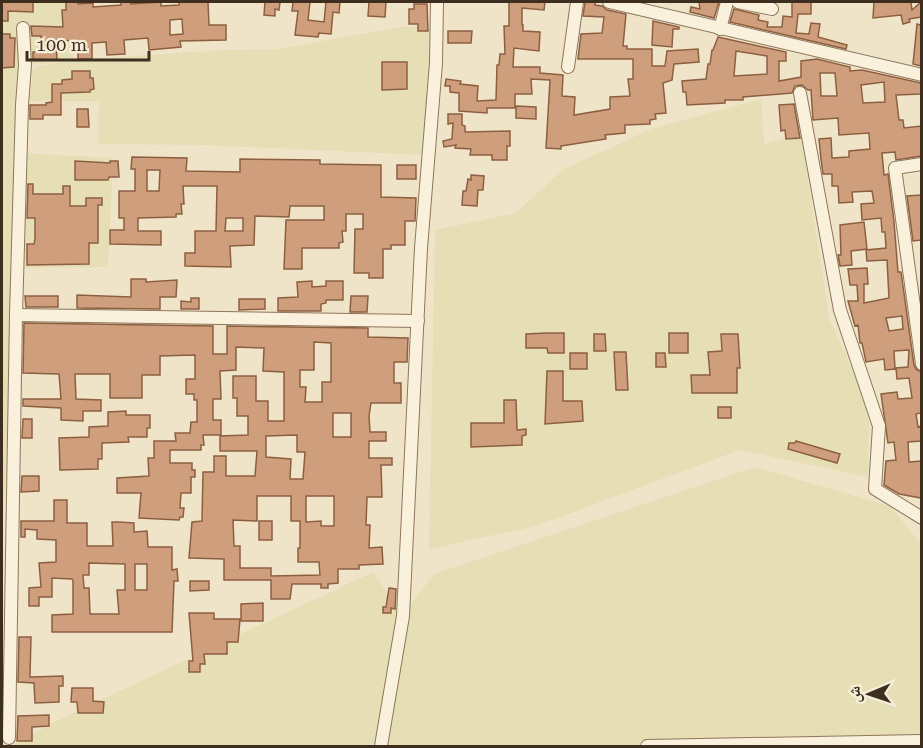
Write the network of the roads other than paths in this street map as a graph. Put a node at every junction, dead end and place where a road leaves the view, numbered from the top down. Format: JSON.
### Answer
{"nodes":[{"id":1,"x":437,"y":2,"type":"edge"},
{"id":2,"x":577,"y":2,"type":"edge"},
{"id":3,"x":609,"y":2,"type":"edge"},
{"id":4,"x":727,"y":2,"type":"edge"},
{"id":5,"x":738,"y":2,"type":"edge"},
{"id":6,"x":772,"y":9,"type":"dead end"},
{"id":7,"x":23,"y":28,"type":"dead end"},
{"id":8,"x":720,"y":29,"type":"junction"},
{"id":9,"x":568,"y":67,"type":"dead end"},
{"id":10,"x":921,"y":75,"type":"edge"},
{"id":11,"x":800,"y":93,"type":"dead end"},
{"id":12,"x":921,"y":164,"type":"edge"},
{"id":13,"x":16,"y":315,"type":"junction"},
{"id":14,"x":418,"y":321,"type":"junction"},
{"id":15,"x":921,"y":364,"type":"edge"},
{"id":16,"x":921,"y":518,"type":"edge"},
{"id":17,"x":9,"y":738,"type":"dead end"},
{"id":18,"x":921,"y":741,"type":"edge"},
{"id":19,"x":381,"y":747,"type":"edge"},
{"id":20,"x":646,"y":747,"type":"edge"}],
"edges":[{"from":1,"to":14,"type":"street"},
{"from":2,"to":9,"type":"street"},
{"from":3,"to":8,"type":"street"},
{"from":4,"to":8,"type":"street"},
{"from":5,"to":6,"type":"street"},
{"from":7,"to":13,"type":"street"},
{"from":8,"to":10,"type":"street"},
{"from":11,"to":16,"type":"street"},
{"from":12,"to":15,"type":"street"},
{"from":13,"to":14,"type":"street"},
{"from":13,"to":17,"type":"street"},
{"from":14,"to":19,"type":"street"},
{"from":18,"to":20,"type":"street"}]}
